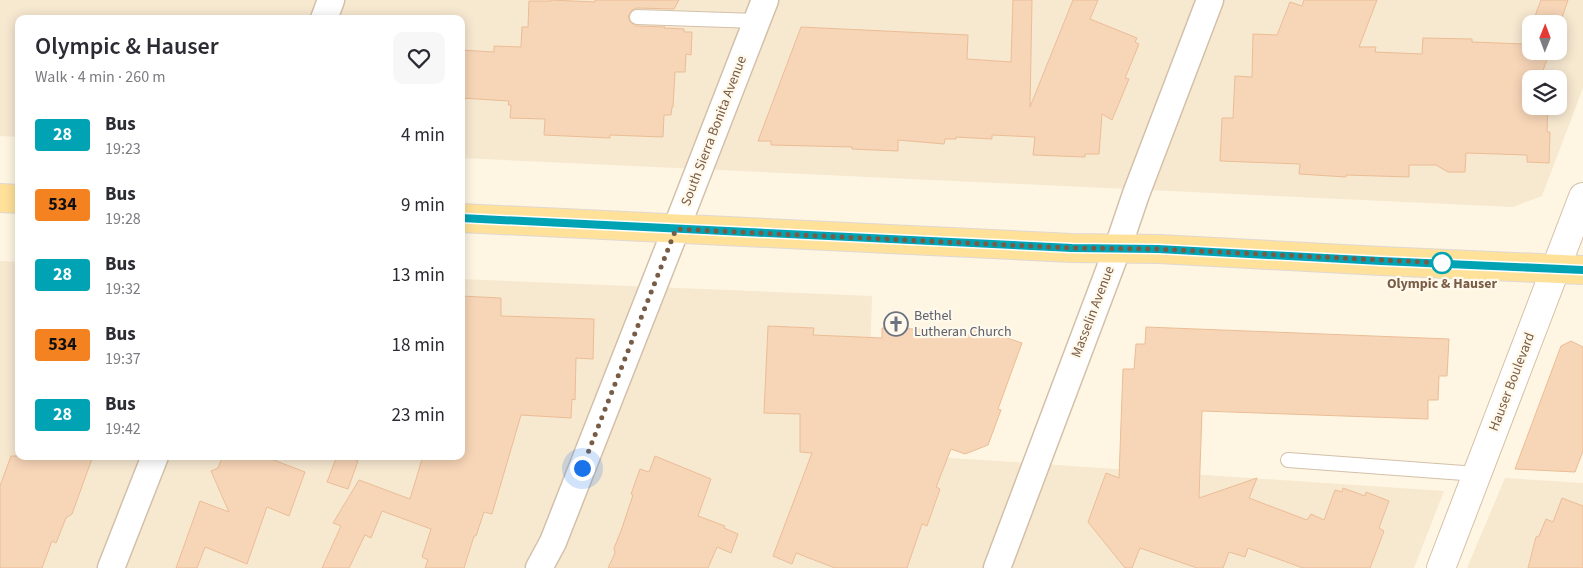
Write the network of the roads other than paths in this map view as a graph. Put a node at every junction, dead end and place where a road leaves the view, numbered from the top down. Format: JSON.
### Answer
{"nodes":[{"id":1,"x":331,"y":0,"type":"edge"},
{"id":2,"x":1210,"y":0,"type":"edge"},
{"id":3,"x":761,"y":10,"type":"edge"},
{"id":4,"x":325,"y":15,"type":"edge"},
{"id":5,"x":637,"y":17,"type":"dead end"},
{"id":6,"x":1583,"y":197,"type":"edge"},
{"id":7,"x":0,"y":198,"type":"edge"},
{"id":8,"x":15,"y":199,"type":"edge"},
{"id":9,"x":465,"y":218,"type":"edge"},
{"id":10,"x":676,"y":229,"type":"junction"},
{"id":11,"x":1118,"y":248,"type":"junction"},
{"id":12,"x":1555,"y":268,"type":"junction"},
{"id":13,"x":1583,"y":270,"type":"edge"},
{"id":14,"x":153,"y":460,"type":"edge"},
{"id":15,"x":1288,"y":460,"type":"dead end"},
{"id":16,"x":1477,"y":474,"type":"junction"},
{"id":17,"x":111,"y":568,"type":"edge"},
{"id":18,"x":539,"y":568,"type":"edge"},
{"id":19,"x":997,"y":568,"type":"edge"},
{"id":20,"x":1441,"y":568,"type":"edge"}],
"edges":[{"from":1,"to":4,"type":"street"},
{"from":2,"to":11,"type":"street","name":"Masselin Avenue"},
{"from":3,"to":5,"type":"lane"},
{"from":3,"to":10,"type":"street","name":"South Sierra Bonita Avenue"},
{"from":6,"to":12,"type":"street","name":"Hauser Boulevard"},
{"from":7,"to":8,"type":"main road"},
{"from":9,"to":10,"type":"main road"},
{"from":10,"to":11,"type":"main road"},
{"from":10,"to":18,"type":"street","name":"South Sierra Bonita Avenue"},
{"from":11,"to":12,"type":"main road"},
{"from":11,"to":19,"type":"street","name":"Masselin Avenue"},
{"from":12,"to":13,"type":"main road"},
{"from":12,"to":16,"type":"street","name":"Hauser Boulevard"},
{"from":14,"to":17,"type":"street"},
{"from":15,"to":16,"type":"lane"},
{"from":16,"to":20,"type":"street","name":"Hauser Boulevard"}]}
